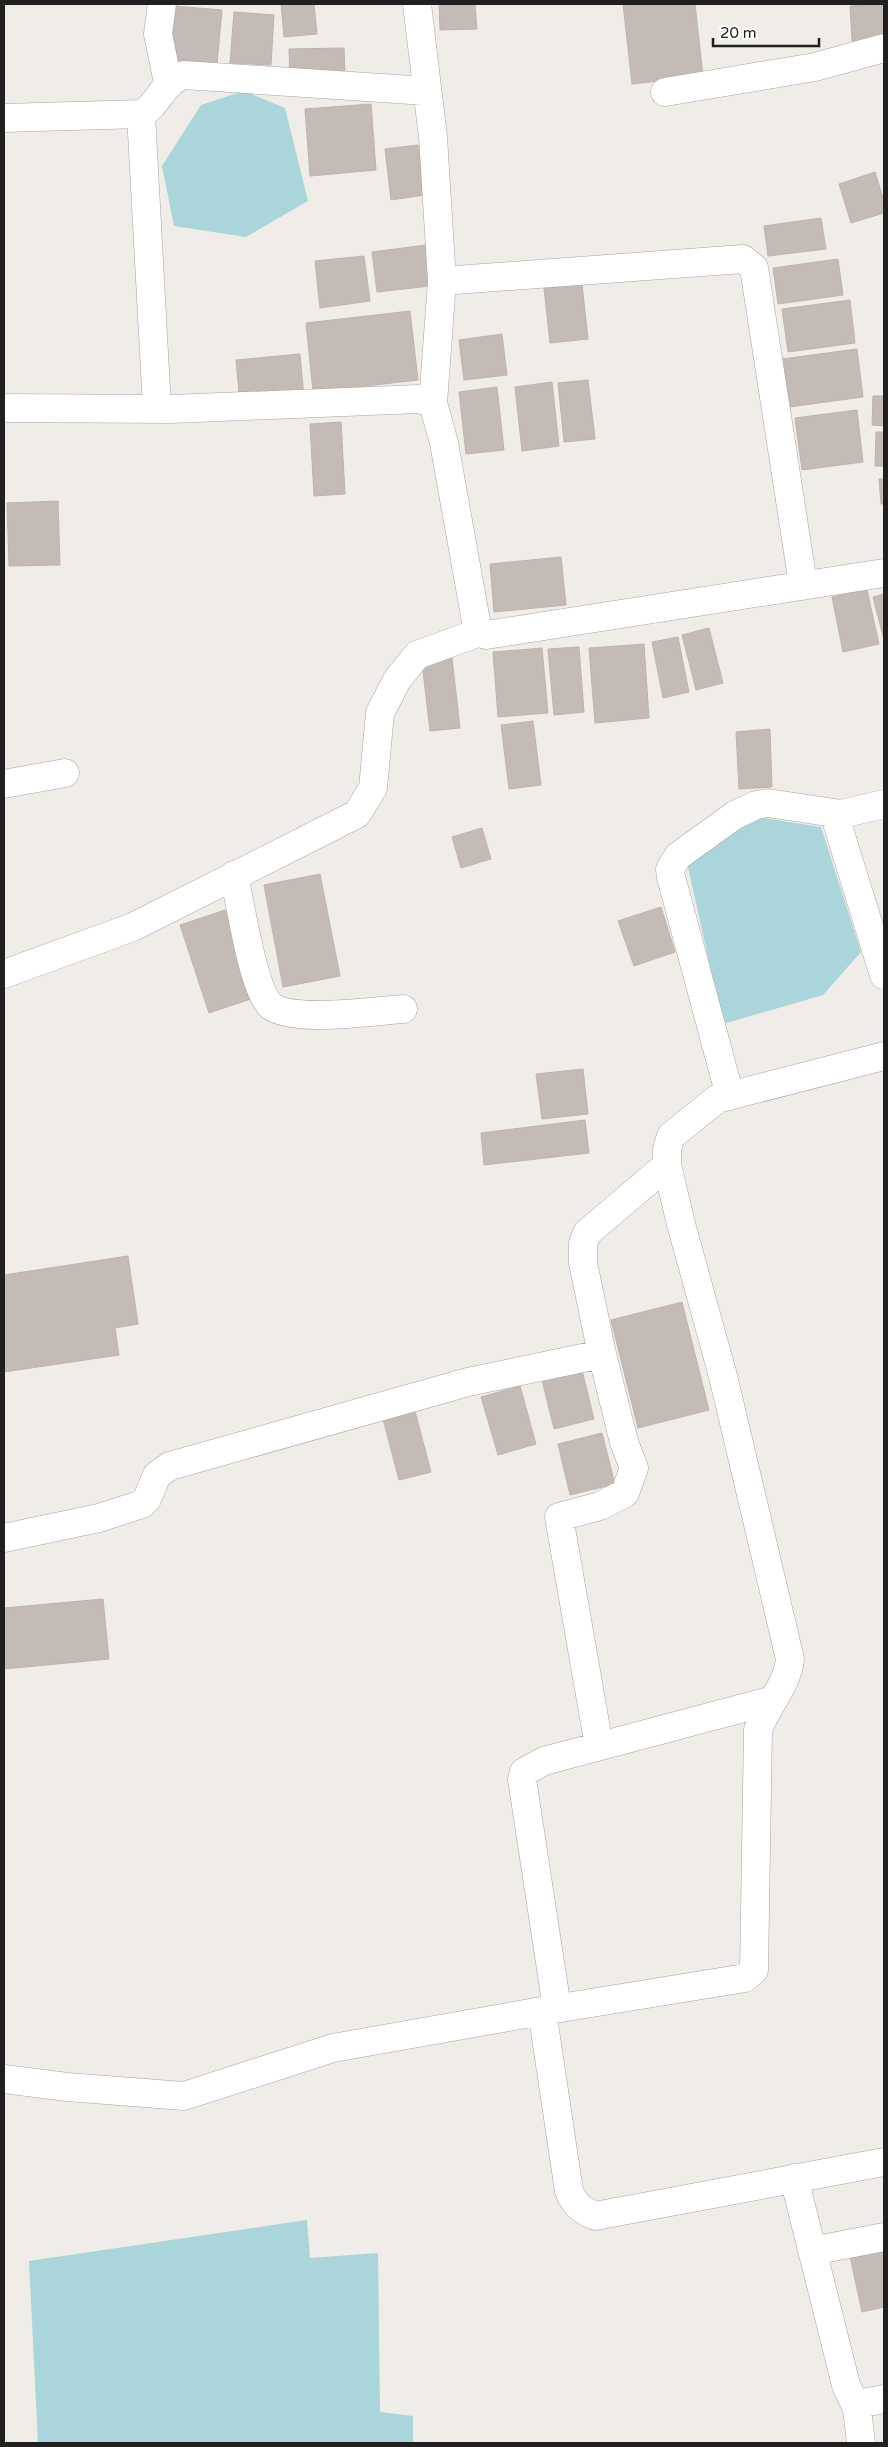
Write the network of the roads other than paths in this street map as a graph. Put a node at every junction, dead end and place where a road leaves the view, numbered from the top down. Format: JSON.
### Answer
{"nodes":[{"id":1,"x":162,"y":4,"type":"edge"},
{"id":2,"x":418,"y":4,"type":"edge"},
{"id":3,"x":884,"y":48,"type":"edge"},
{"id":4,"x":168,"y":83,"type":"junction"},
{"id":5,"x":426,"y":91,"type":"junction"},
{"id":6,"x":665,"y":92,"type":"dead end"},
{"id":7,"x":141,"y":114,"type":"junction"},
{"id":8,"x":4,"y":118,"type":"edge"},
{"id":9,"x":442,"y":280,"type":"junction"},
{"id":10,"x":433,"y":403,"type":"junction"},
{"id":11,"x":4,"y":408,"type":"edge"},
{"id":12,"x":157,"y":408,"type":"junction"},
{"id":13,"x":884,"y":573,"type":"edge"},
{"id":14,"x":803,"y":584,"type":"junction"},
{"id":15,"x":480,"y":632,"type":"junction"},
{"id":16,"x":65,"y":773,"type":"dead end"},
{"id":17,"x":4,"y":784,"type":"edge"},
{"id":18,"x":884,"y":804,"type":"edge"},
{"id":19,"x":834,"y":813,"type":"junction"},
{"id":20,"x":234,"y":875,"type":"junction"},
{"id":21,"x":4,"y":974,"type":"edge"},
{"id":22,"x":884,"y":976,"type":"edge"},
{"id":23,"x":403,"y":1009,"type":"dead end"},
{"id":24,"x":884,"y":1056,"type":"edge"},
{"id":25,"x":730,"y":1096,"type":"junction"},
{"id":26,"x":667,"y":1165,"type":"junction"},
{"id":27,"x":602,"y":1354,"type":"junction"},
{"id":28,"x":4,"y":1538,"type":"edge"},
{"id":29,"x":773,"y":1700,"type":"junction"},
{"id":30,"x":599,"y":1746,"type":"junction"},
{"id":31,"x":550,"y":2010,"type":"junction"},
{"id":32,"x":4,"y":2079,"type":"edge"},
{"id":33,"x":884,"y":2162,"type":"edge"},
{"id":34,"x":794,"y":2178,"type":"junction"},
{"id":35,"x":884,"y":2237,"type":"edge"},
{"id":36,"x":812,"y":2251,"type":"junction"},
{"id":37,"x":884,"y":2399,"type":"edge"},
{"id":38,"x":858,"y":2410,"type":"junction"},
{"id":39,"x":862,"y":2443,"type":"edge"}],
"edges":[{"from":1,"to":4,"type":"street"},
{"from":2,"to":5,"type":"street"},
{"from":3,"to":6,"type":"street"},
{"from":4,"to":5,"type":"street"},
{"from":4,"to":7,"type":"street"},
{"from":5,"to":9,"type":"street"},
{"from":7,"to":8,"type":"street"},
{"from":7,"to":12,"type":"street"},
{"from":9,"to":10,"type":"street"},
{"from":9,"to":14,"type":"street"},
{"from":10,"to":12,"type":"street"},
{"from":10,"to":15,"type":"street"},
{"from":11,"to":12,"type":"street"},
{"from":13,"to":14,"type":"street"},
{"from":14,"to":15,"type":"street"},
{"from":15,"to":20,"type":"street"},
{"from":16,"to":17,"type":"street"},
{"from":18,"to":19,"type":"street"},
{"from":19,"to":22,"type":"street"},
{"from":19,"to":25,"type":"street"},
{"from":20,"to":21,"type":"street"},
{"from":20,"to":23,"type":"street"},
{"from":24,"to":25,"type":"street"},
{"from":25,"to":26,"type":"street"},
{"from":26,"to":27,"type":"street"},
{"from":26,"to":29,"type":"street"},
{"from":27,"to":28,"type":"street"},
{"from":27,"to":30,"type":"street"},
{"from":29,"to":30,"type":"street"},
{"from":29,"to":31,"type":"street"},
{"from":30,"to":31,"type":"street"},
{"from":31,"to":32,"type":"street"},
{"from":31,"to":34,"type":"street"},
{"from":33,"to":34,"type":"street"},
{"from":34,"to":36,"type":"street"},
{"from":35,"to":36,"type":"street"},
{"from":36,"to":38,"type":"street"},
{"from":37,"to":38,"type":"street"},
{"from":38,"to":39,"type":"street"}]}
